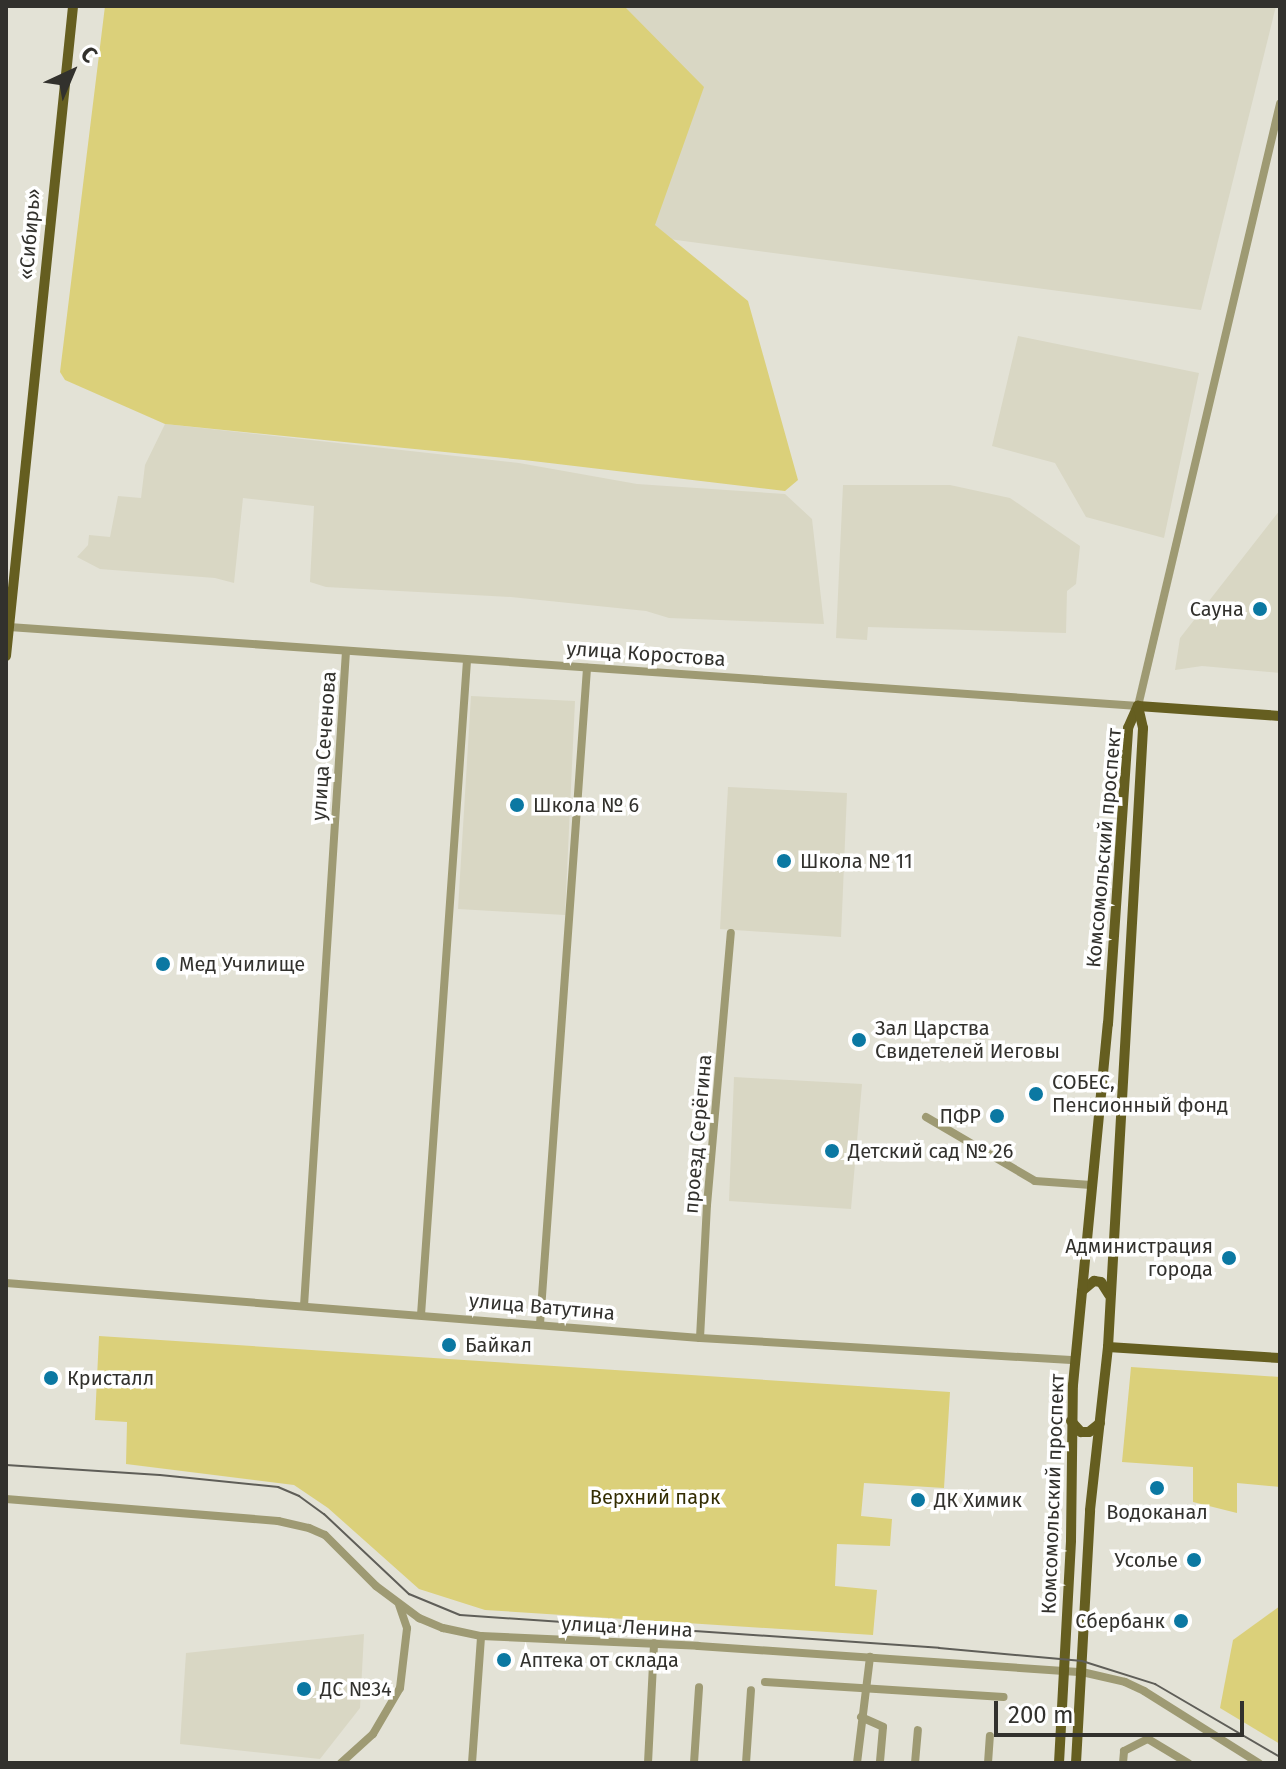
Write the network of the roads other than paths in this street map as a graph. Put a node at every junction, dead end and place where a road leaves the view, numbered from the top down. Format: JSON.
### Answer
{"nodes":[{"id":1,"x":73,"y":6,"type":"edge"},
{"id":2,"x":1280,"y":104,"type":"edge"},
{"id":3,"x":9,"y":627,"type":"junction"},
{"id":4,"x":346,"y":651,"type":"junction"},
{"id":5,"x":6,"y":656,"type":"edge"},
{"id":6,"x":467,"y":660,"type":"junction"},
{"id":7,"x":587,"y":668,"type":"junction"},
{"id":8,"x":1138,"y":706,"type":"junction"},
{"id":9,"x":1280,"y":716,"type":"edge"},
{"id":10,"x":731,"y":933,"type":"dead end"},
{"id":11,"x":926,"y":1117,"type":"dead end"},
{"id":12,"x":1091,"y":1185,"type":"dead end"},
{"id":13,"x":6,"y":1283,"type":"edge"},
{"id":14,"x":1081,"y":1294,"type":"junction"},
{"id":15,"x":1110,"y":1297,"type":"junction"},
{"id":16,"x":304,"y":1306,"type":"junction"},
{"id":17,"x":421,"y":1315,"type":"junction"},
{"id":18,"x":540,"y":1324,"type":"junction"},
{"id":19,"x":700,"y":1338,"type":"junction"},
{"id":20,"x":1108,"y":1347,"type":"junction"},
{"id":21,"x":1280,"y":1358,"type":"edge"},
{"id":22,"x":1075,"y":1360,"type":"junction"},
{"id":23,"x":1071,"y":1421,"type":"junction"},
{"id":24,"x":1100,"y":1422,"type":"junction"},
{"id":25,"x":6,"y":1499,"type":"edge"},
{"id":26,"x":399,"y":1604,"type":"junction"},
{"id":27,"x":481,"y":1636,"type":"junction"},
{"id":28,"x":654,"y":1643,"type":"junction"},
{"id":29,"x":870,"y":1657,"type":"junction"},
{"id":30,"x":1065,"y":1670,"type":"junction"},
{"id":31,"x":1082,"y":1672,"type":"junction"},
{"id":32,"x":765,"y":1682,"type":"dead end"},
{"id":33,"x":699,"y":1687,"type":"dead end"},
{"id":34,"x":866,"y":1687,"type":"junction"},
{"id":35,"x":751,"y":1690,"type":"dead end"},
{"id":36,"x":1004,"y":1697,"type":"dead end"},
{"id":37,"x":861,"y":1717,"type":"junction"},
{"id":38,"x":918,"y":1730,"type":"dead end"},
{"id":39,"x":990,"y":1736,"type":"dead end"},
{"id":40,"x":341,"y":1763,"type":"edge"},
{"id":41,"x":472,"y":1763,"type":"edge"},
{"id":42,"x":648,"y":1763,"type":"edge"},
{"id":43,"x":694,"y":1763,"type":"edge"},
{"id":44,"x":746,"y":1763,"type":"edge"},
{"id":45,"x":857,"y":1763,"type":"edge"},
{"id":46,"x":880,"y":1763,"type":"edge"},
{"id":47,"x":915,"y":1763,"type":"edge"},
{"id":48,"x":988,"y":1763,"type":"edge"},
{"id":49,"x":1059,"y":1763,"type":"edge"},
{"id":50,"x":1076,"y":1763,"type":"edge"},
{"id":51,"x":1123,"y":1763,"type":"edge"},
{"id":52,"x":1188,"y":1763,"type":"edge"},
{"id":53,"x":1259,"y":1763,"type":"edge"}],
"edges":[{"from":1,"to":3,"type":"main road","name":"«Сибирь»"},
{"from":2,"to":8,"type":"street"},
{"from":3,"to":4,"type":"street","name":"улица Коростова"},
{"from":3,"to":5,"type":"main road","name":"«Сибирь»"},
{"from":4,"to":6,"type":"street","name":"улица Коростова"},
{"from":4,"to":16,"type":"street","name":"улица Сеченова"},
{"from":6,"to":7,"type":"street","name":"улица Коростова"},
{"from":6,"to":17,"type":"street"},
{"from":7,"to":8,"type":"street","name":"улица Коростова"},
{"from":7,"to":18,"type":"street"},
{"from":8,"to":9,"type":"main road","name":"улица Коростова"},
{"from":8,"to":14,"type":"main road","name":"Комсомольский проспект"},
{"from":8,"to":15,"type":"main road","name":"Комсомольский проспект"},
{"from":10,"to":19,"type":"street","name":"проезд Серёгина"},
{"from":11,"to":12,"type":"street"},
{"from":13,"to":16,"type":"street","name":"улица Ватутина"},
{"from":14,"to":15,"type":"main road"},
{"from":14,"to":22,"type":"main road","name":"Комсомольский проспект"},
{"from":15,"to":20,"type":"main road","name":"Комсомольский проспект"},
{"from":16,"to":17,"type":"street","name":"улица Ватутина"},
{"from":17,"to":18,"type":"street","name":"улица Ватутина"},
{"from":18,"to":19,"type":"street","name":"улица Ватутина"},
{"from":19,"to":22,"type":"street","name":"улица Ватутина"},
{"from":20,"to":21,"type":"main road"},
{"from":20,"to":24,"type":"main road","name":"Комсомольский проспект"},
{"from":22,"to":23,"type":"main road","name":"Комсомольский проспект"},
{"from":23,"to":24,"type":"main road"},
{"from":23,"to":30,"type":"main road","name":"Комсомольский проспект"},
{"from":24,"to":31,"type":"main road","name":"Комсомольский проспект"},
{"from":25,"to":26,"type":"street","name":"улица Ленина"},
{"from":26,"to":27,"type":"street","name":"улица Ленина"},
{"from":26,"to":40,"type":"street"},
{"from":27,"to":28,"type":"street","name":"улица Ленина"},
{"from":27,"to":41,"type":"street"},
{"from":28,"to":29,"type":"street","name":"улица Ленина"},
{"from":28,"to":42,"type":"street"},
{"from":29,"to":30,"type":"street","name":"улица Ленина"},
{"from":29,"to":34,"type":"street"},
{"from":30,"to":31,"type":"street","name":"улица Ленина"},
{"from":30,"to":49,"type":"main road","name":"Комсомольский проспект"},
{"from":31,"to":50,"type":"main road","name":"Комсомольский проспект"},
{"from":31,"to":53,"type":"street","name":"улица Ленина"},
{"from":32,"to":34,"type":"street"},
{"from":33,"to":43,"type":"street"},
{"from":34,"to":36,"type":"street"},
{"from":34,"to":37,"type":"street"},
{"from":35,"to":44,"type":"street"},
{"from":37,"to":45,"type":"street"},
{"from":37,"to":46,"type":"street"},
{"from":38,"to":47,"type":"street"},
{"from":39,"to":48,"type":"street"},
{"from":51,"to":52,"type":"street"}]}
